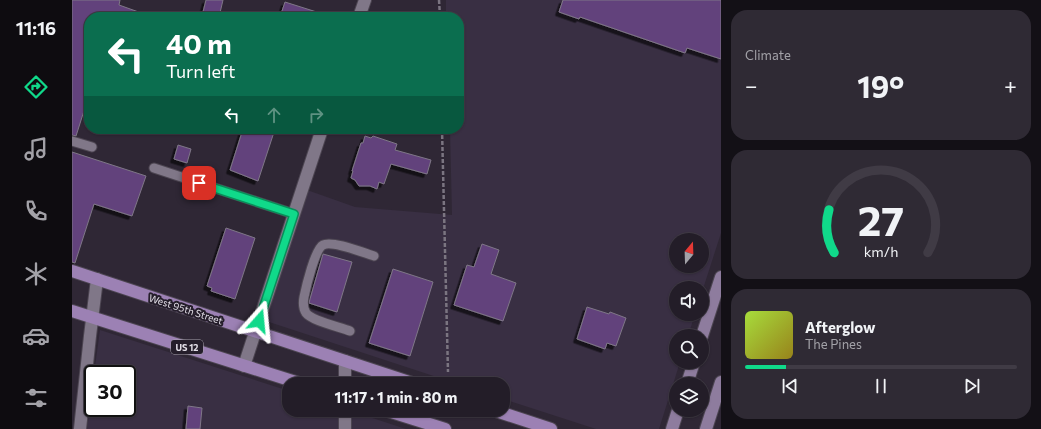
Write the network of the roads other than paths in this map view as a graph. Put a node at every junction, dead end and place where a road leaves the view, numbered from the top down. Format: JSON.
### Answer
{"nodes":[{"id":1,"x":365,"y":0,"type":"edge"},
{"id":2,"x":361,"y":12,"type":"edge"},
{"id":3,"x":320,"y":134,"type":"edge"},
{"id":4,"x":72,"y":141,"type":"edge"},
{"id":5,"x":92,"y":147,"type":"dead end"},
{"id":6,"x":154,"y":168,"type":"dead end"},
{"id":7,"x":294,"y":214,"type":"junction"},
{"id":8,"x":374,"y":256,"type":"dead end"},
{"id":9,"x":72,"y":271,"type":"edge"},
{"id":10,"x":721,"y":277,"type":"edge"},
{"id":11,"x":97,"y":279,"type":"junction"},
{"id":12,"x":72,"y":311,"type":"edge"},
{"id":13,"x":92,"y":317,"type":"junction"},
{"id":14,"x":704,"y":329,"type":"edge"},
{"id":15,"x":350,"y":331,"type":"dead end"},
{"id":16,"x":256,"y":332,"type":"junction"},
{"id":17,"x":345,"y":361,"type":"junction"},
{"id":18,"x":244,"y":366,"type":"junction"},
{"id":19,"x":345,"y":377,"type":"edge"},
{"id":20,"x":394,"y":377,"type":"edge"},
{"id":21,"x":282,"y":378,"type":"edge"},
{"id":22,"x":721,"y":382,"type":"edge"},
{"id":23,"x":510,"y":416,"type":"edge"},
{"id":24,"x":345,"y":417,"type":"edge"},
{"id":25,"x":407,"y":417,"type":"edge"},
{"id":26,"x":676,"y":417,"type":"edge"},
{"id":27,"x":80,"y":429,"type":"edge"},
{"id":28,"x":345,"y":429,"type":"edge"},
{"id":29,"x":445,"y":429,"type":"edge"},
{"id":30,"x":551,"y":429,"type":"edge"},
{"id":31,"x":672,"y":429,"type":"edge"},
{"id":32,"x":706,"y":429,"type":"edge"}],
"edges":[{"from":1,"to":2,"type":"street"},
{"from":3,"to":7,"type":"street"},
{"from":4,"to":5,"type":"lane"},
{"from":6,"to":7,"type":"lane"},
{"from":7,"to":16,"type":"street"},
{"from":8,"to":15,"type":"lane"},
{"from":9,"to":11,"type":"main road","name":"West 95th Street"},
{"from":10,"to":14,"type":"main road"},
{"from":11,"to":13,"type":"street"},
{"from":11,"to":16,"type":"main road","name":"West 95th Street"},
{"from":12,"to":13,"type":"main road","number":"US 12"},
{"from":13,"to":18,"type":"main road","number":"US 12"},
{"from":13,"to":27,"type":"street"},
{"from":16,"to":17,"type":"main road","name":"West 95th Street"},
{"from":16,"to":18,"type":"street"},
{"from":17,"to":19,"type":"street"},
{"from":17,"to":20,"type":"main road","name":"West 95th Street"},
{"from":18,"to":21,"type":"main road","number":"US 12"},
{"from":22,"to":32,"type":"main road"},
{"from":23,"to":30,"type":"main road"},
{"from":24,"to":28,"type":"street"},
{"from":25,"to":29,"type":"main road"},
{"from":26,"to":31,"type":"main road"}]}
